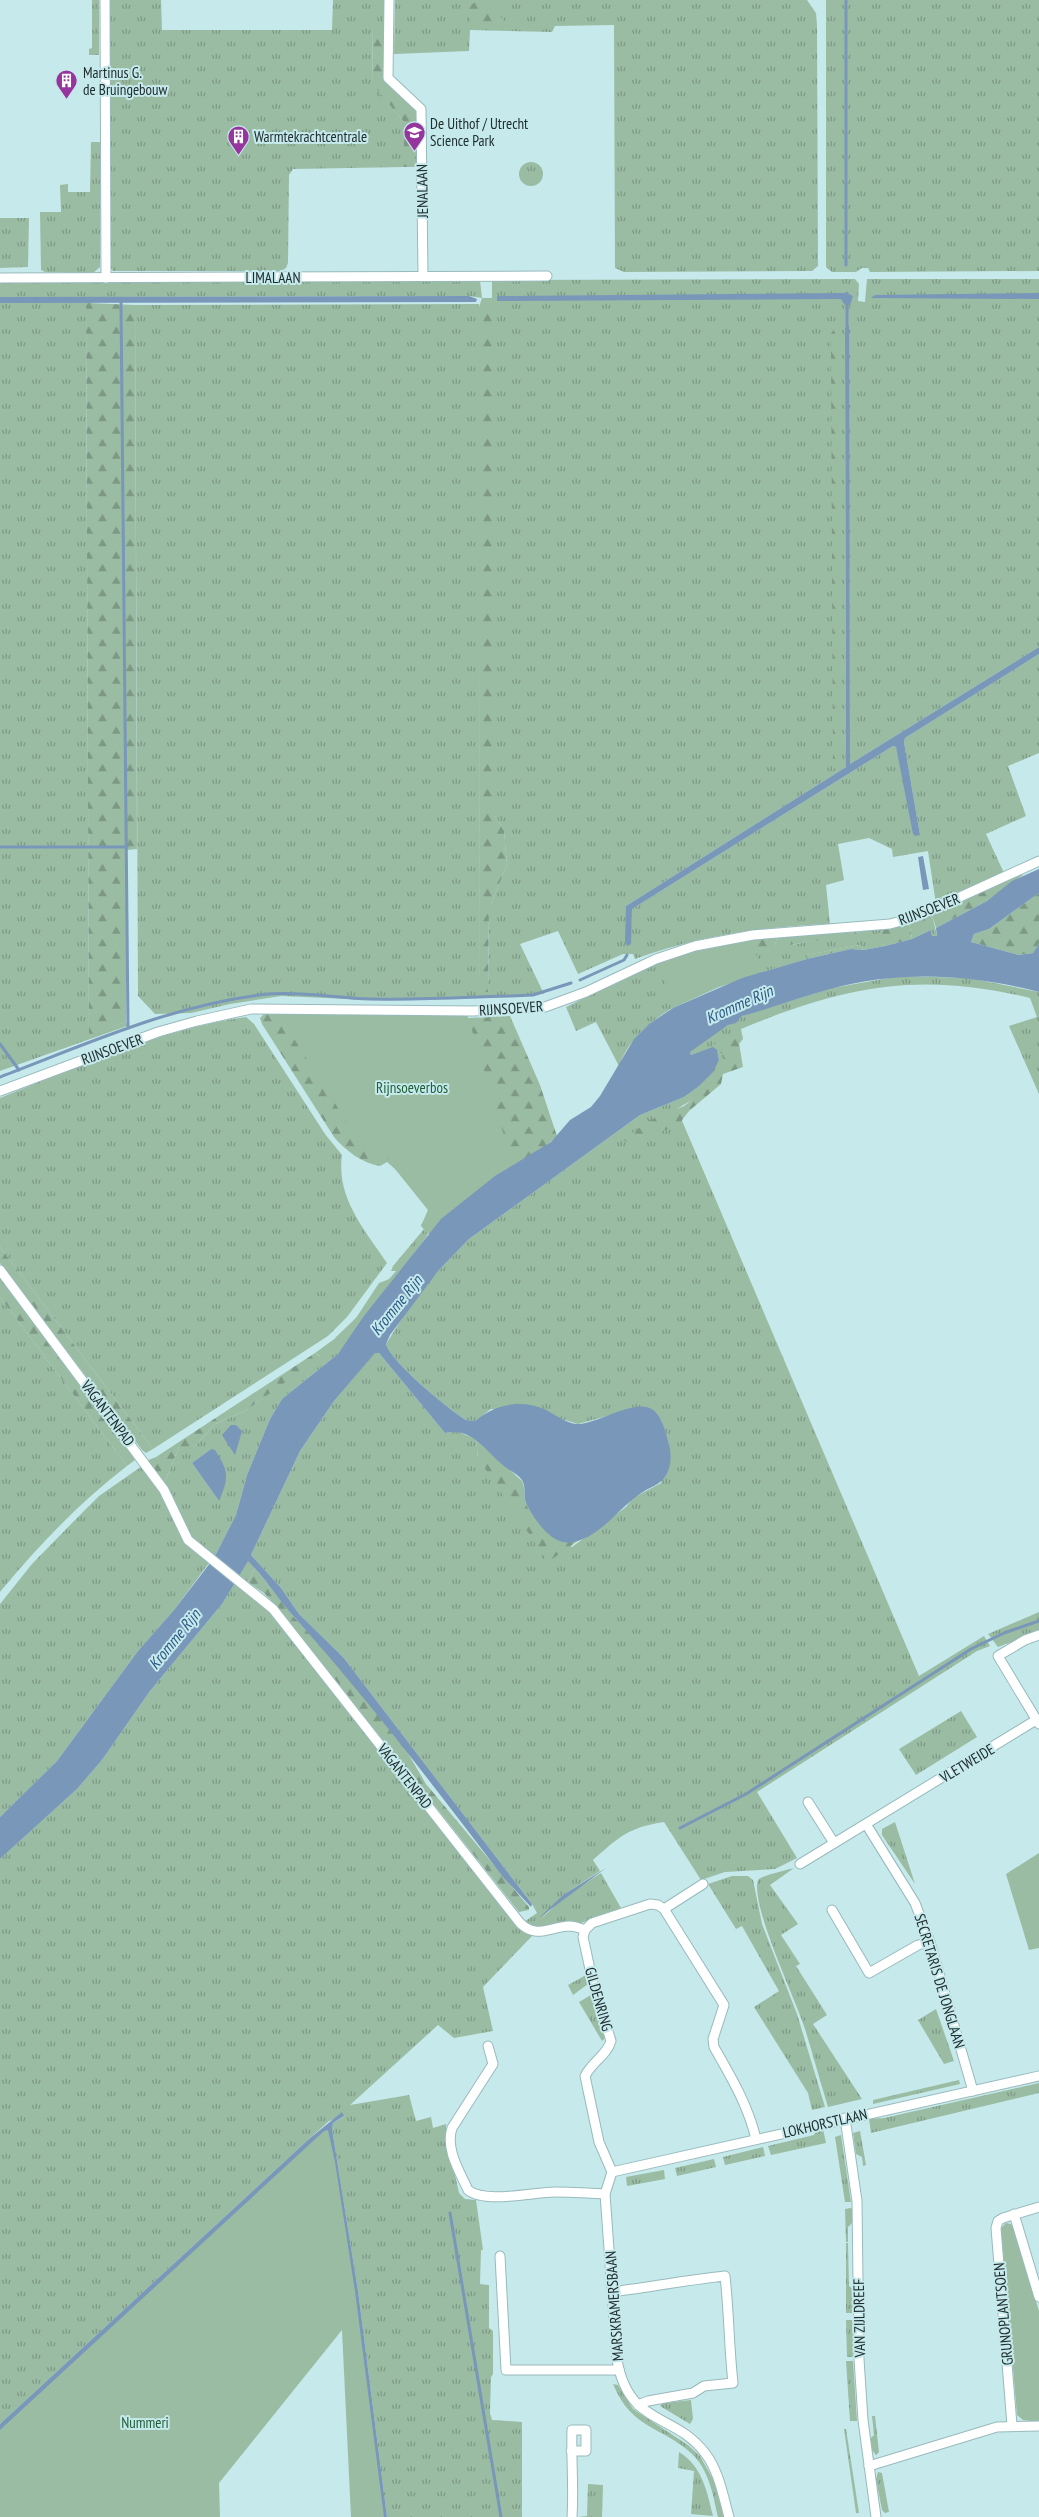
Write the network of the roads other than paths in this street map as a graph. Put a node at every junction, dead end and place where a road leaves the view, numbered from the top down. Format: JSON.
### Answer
{"nodes":[{"id":1,"x":105,"y":0,"type":"edge"},
{"id":2,"x":389,"y":0,"type":"edge"},
{"id":3,"x":423,"y":276,"type":"junction"},
{"id":4,"x":547,"y":276,"type":"dead end"},
{"id":5,"x":0,"y":278,"type":"edge"},
{"id":6,"x":106,"y":278,"type":"junction"},
{"id":7,"x":1039,"y":861,"type":"edge"},
{"id":8,"x":0,"y":1091,"type":"edge"},
{"id":9,"x":0,"y":1270,"type":"edge"},
{"id":10,"x":1039,"y":1635,"type":"edge"},
{"id":11,"x":1038,"y":1722,"type":"edge"},
{"id":12,"x":808,"y":1802,"type":"dead end"},
{"id":13,"x":866,"y":1824,"type":"junction"},
{"id":14,"x":834,"y":1843,"type":"junction"},
{"id":15,"x":800,"y":1864,"type":"dead end"},
{"id":16,"x":703,"y":1884,"type":"dead end"},
{"id":17,"x":664,"y":1909,"type":"junction"},
{"id":18,"x":832,"y":1910,"type":"dead end"},
{"id":19,"x":585,"y":1930,"type":"junction"},
{"id":20,"x":930,"y":1942,"type":"junction"},
{"id":21,"x":488,"y":2046,"type":"dead end"},
{"id":22,"x":1039,"y":2076,"type":"edge"},
{"id":23,"x":973,"y":2091,"type":"junction"},
{"id":24,"x":845,"y":2118,"type":"junction"},
{"id":25,"x":756,"y":2139,"type":"junction"},
{"id":26,"x":612,"y":2172,"type":"junction"},
{"id":27,"x":605,"y":2194,"type":"junction"},
{"id":28,"x":1039,"y":2207,"type":"edge"},
{"id":29,"x":1014,"y":2214,"type":"junction"},
{"id":30,"x":500,"y":2256,"type":"dead end"},
{"id":31,"x":612,"y":2292,"type":"junction"},
{"id":32,"x":1039,"y":2297,"type":"edge"},
{"id":33,"x":619,"y":2370,"type":"junction"},
{"id":34,"x":638,"y":2405,"type":"junction"},
{"id":35,"x":1012,"y":2425,"type":"junction"},
{"id":36,"x":1039,"y":2426,"type":"edge"},
{"id":37,"x":572,"y":2451,"type":"dead end"},
{"id":38,"x":868,"y":2466,"type":"junction"},
{"id":39,"x":572,"y":2517,"type":"edge"},
{"id":40,"x":729,"y":2517,"type":"edge"},
{"id":41,"x":876,"y":2517,"type":"edge"}],
"edges":[{"from":1,"to":6,"type":"street"},
{"from":2,"to":3,"type":"street","name":"JENALAAN"},
{"from":3,"to":4,"type":"street","name":"LIMALAAN"},
{"from":3,"to":6,"type":"street","name":"LIMALAAN"},
{"from":5,"to":6,"type":"street","name":"LIMALAAN"},
{"from":7,"to":8,"type":"street","name":"RIJNSOEVER"},
{"from":9,"to":19,"type":"street","name":"VAGANTENPAD"},
{"from":10,"to":11,"type":"street","name":"VLETWEIDE"},
{"from":11,"to":13,"type":"street","name":"VLETWEIDE"},
{"from":12,"to":14,"type":"street"},
{"from":13,"to":14,"type":"street","name":"VLETWEIDE"},
{"from":13,"to":20,"type":"street","name":"SECRETARIS DE JONGLAAN"},
{"from":14,"to":15,"type":"street","name":"VLETWEIDE"},
{"from":16,"to":17,"type":"street"},
{"from":17,"to":19,"type":"street"},
{"from":17,"to":25,"type":"street"},
{"from":18,"to":20,"type":"street"},
{"from":19,"to":26,"type":"street","name":"GILDENRING"},
{"from":20,"to":23,"type":"street","name":"SECRETARIS DE JONGLAAN"},
{"from":21,"to":27,"type":"street"},
{"from":22,"to":23,"type":"street","name":"LOKHORSTLAAN"},
{"from":23,"to":24,"type":"street","name":"LOKHORSTLAAN"},
{"from":24,"to":25,"type":"street","name":"LOKHORSTLAAN"},
{"from":24,"to":38,"type":"street","name":"VAN ZIJLDREEF"},
{"from":25,"to":26,"type":"street","name":"LOKHORSTLAAN"},
{"from":26,"to":27,"type":"street","name":"MARSKRAMERSBAAN"},
{"from":27,"to":31,"type":"street","name":"MARSKRAMERSBAAN"},
{"from":28,"to":29,"type":"street","name":"GRUNOPLANTSOEN"},
{"from":29,"to":32,"type":"street","name":"GRUNOPLANTSOEN"},
{"from":29,"to":35,"type":"street","name":"GRUNOPLANTSOEN"},
{"from":30,"to":33,"type":"street"},
{"from":31,"to":33,"type":"street","name":"MARSKRAMERSBAAN"},
{"from":31,"to":34,"type":"street"},
{"from":33,"to":34,"type":"street","name":"MARSKRAMERSBAAN"},
{"from":34,"to":40,"type":"street","name":"MARSKRAMERSBAAN"},
{"from":35,"to":36,"type":"street"},
{"from":35,"to":38,"type":"street"},
{"from":37,"to":39,"type":"street"},
{"from":38,"to":41,"type":"street","name":"VAN ZIJLDREEF"}]}
